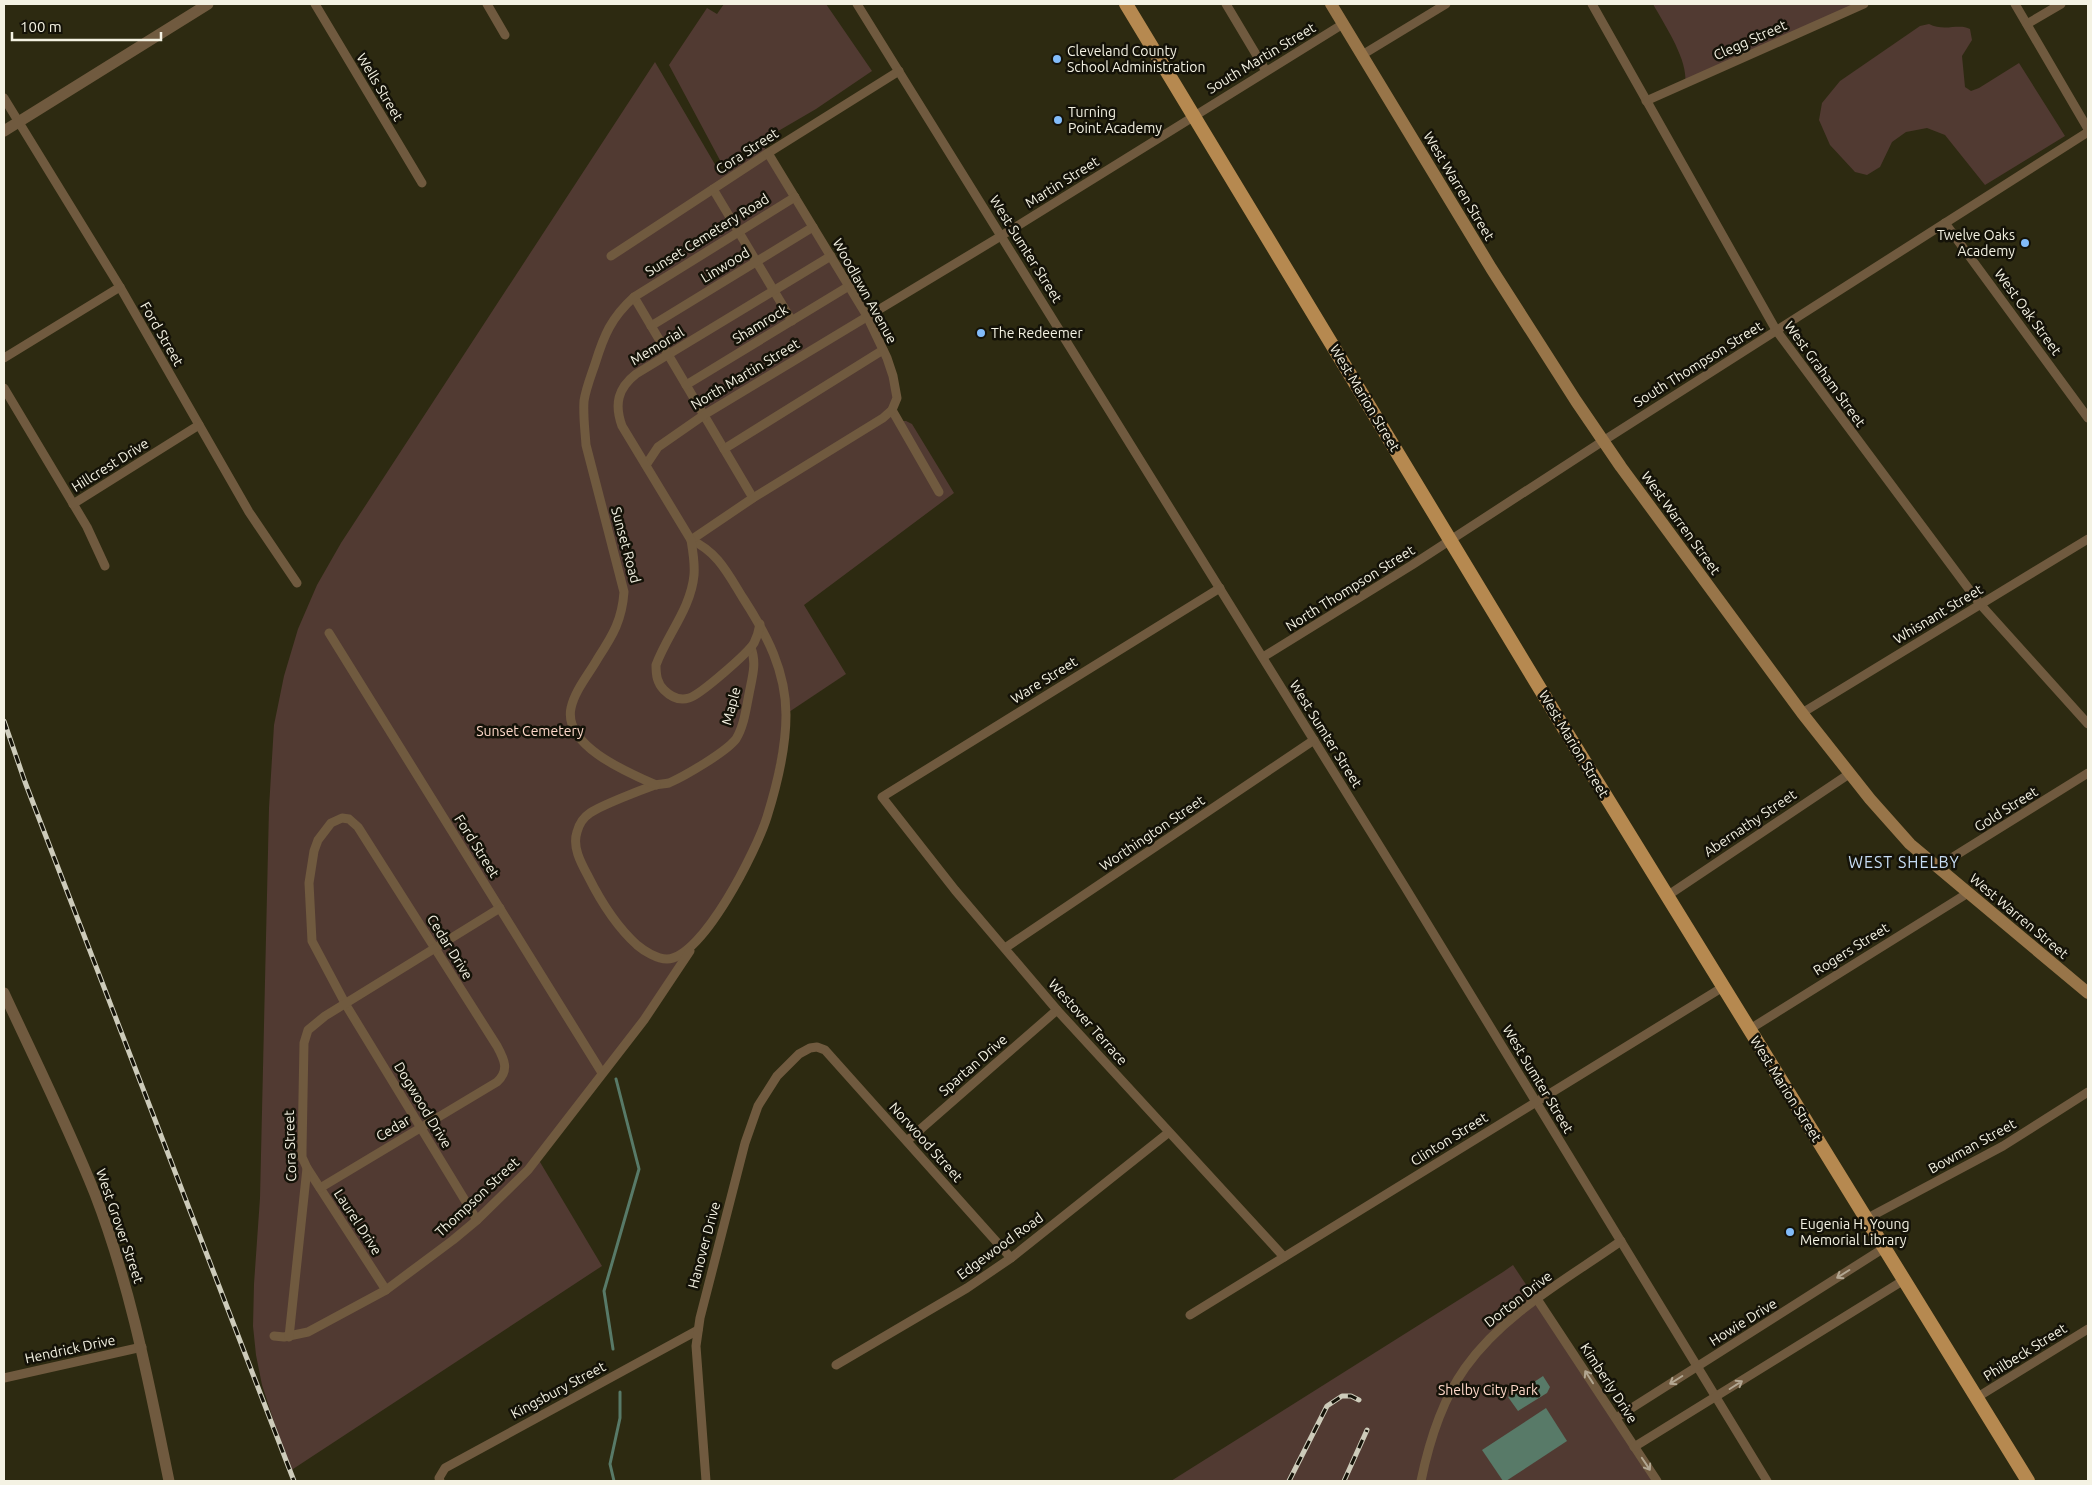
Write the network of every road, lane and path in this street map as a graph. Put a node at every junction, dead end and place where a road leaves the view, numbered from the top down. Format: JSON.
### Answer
{"nodes":[{"id":1,"x":208,"y":4,"type":"edge"},
{"id":2,"x":315,"y":4,"type":"edge"},
{"id":3,"x":487,"y":4,"type":"edge"},
{"id":4,"x":857,"y":4,"type":"edge"},
{"id":5,"x":1126,"y":4,"type":"edge"},
{"id":6,"x":1226,"y":4,"type":"edge"},
{"id":7,"x":1332,"y":4,"type":"edge"},
{"id":8,"x":1446,"y":4,"type":"edge"},
{"id":9,"x":1592,"y":4,"type":"edge"},
{"id":10,"x":1864,"y":4,"type":"edge"},
{"id":11,"x":2015,"y":4,"type":"edge"},
{"id":12,"x":2062,"y":4,"type":"edge"},
{"id":13,"x":195,"y":7,"type":"edge"},
{"id":14,"x":1343,"y":24,"type":"junction"},
{"id":15,"x":2027,"y":24,"type":"junction"},
{"id":16,"x":505,"y":36,"type":"dead end"},
{"id":17,"x":1362,"y":55,"type":"junction"},
{"id":18,"x":899,"y":71,"type":"junction"},
{"id":19,"x":1266,"y":71,"type":"junction"},
{"id":20,"x":4,"y":98,"type":"edge"},
{"id":21,"x":1646,"y":101,"type":"junction"},
{"id":22,"x":1194,"y":115,"type":"junction"},
{"id":23,"x":19,"y":122,"type":"junction"},
{"id":24,"x":2088,"y":130,"type":"edge"},
{"id":25,"x":4,"y":131,"type":"edge"},
{"id":26,"x":768,"y":153,"type":"junction"},
{"id":27,"x":422,"y":183,"type":"dead end"},
{"id":28,"x":713,"y":189,"type":"junction"},
{"id":29,"x":795,"y":197,"type":"junction"},
{"id":30,"x":1945,"y":223,"type":"junction"},
{"id":31,"x":813,"y":226,"type":"junction"},
{"id":32,"x":738,"y":232,"type":"junction"},
{"id":33,"x":1001,"y":236,"type":"junction"},
{"id":34,"x":611,"y":256,"type":"dead end"},
{"id":35,"x":831,"y":256,"type":"junction"},
{"id":36,"x":756,"y":262,"type":"junction"},
{"id":37,"x":849,"y":286,"type":"junction"},
{"id":38,"x":120,"y":287,"type":"junction"},
{"id":39,"x":774,"y":291,"type":"junction"},
{"id":40,"x":634,"y":297,"type":"junction"},
{"id":41,"x":867,"y":316,"type":"junction"},
{"id":42,"x":792,"y":321,"type":"junction"},
{"id":43,"x":651,"y":326,"type":"junction"},
{"id":44,"x":1776,"y":330,"type":"junction"},
{"id":45,"x":883,"y":350,"type":"junction"},
{"id":46,"x":668,"y":355,"type":"junction"},
{"id":47,"x":4,"y":358,"type":"edge"},
{"id":48,"x":686,"y":385,"type":"junction"},
{"id":49,"x":4,"y":388,"type":"edge"},
{"id":50,"x":892,"y":410,"type":"junction"},
{"id":51,"x":704,"y":414,"type":"junction"},
{"id":52,"x":2088,"y":418,"type":"edge"},
{"id":53,"x":199,"y":425,"type":"junction"},
{"id":54,"x":1603,"y":441,"type":"junction"},
{"id":55,"x":724,"y":449,"type":"junction"},
{"id":56,"x":646,"y":465,"type":"junction"},
{"id":57,"x":938,"y":492,"type":"dead end"},
{"id":58,"x":753,"y":498,"type":"junction"},
{"id":59,"x":73,"y":504,"type":"junction"},
{"id":60,"x":2088,"y":539,"type":"edge"},
{"id":61,"x":690,"y":540,"type":"junction"},
{"id":62,"x":1450,"y":540,"type":"junction"},
{"id":63,"x":105,"y":566,"type":"dead end"},
{"id":64,"x":297,"y":583,"type":"dead end"},
{"id":65,"x":1220,"y":588,"type":"junction"},
{"id":66,"x":1980,"y":604,"type":"junction"},
{"id":67,"x":760,"y":624,"type":"junction"},
{"id":68,"x":329,"y":633,"type":"dead end"},
{"id":69,"x":751,"y":648,"type":"junction"},
{"id":70,"x":1263,"y":657,"type":"junction"},
{"id":71,"x":1802,"y":713,"type":"junction"},
{"id":72,"x":2088,"y":724,"type":"edge"},
{"id":73,"x":1314,"y":740,"type":"junction"},
{"id":74,"x":2088,"y":773,"type":"edge"},
{"id":75,"x":1849,"y":774,"type":"junction"},
{"id":76,"x":656,"y":785,"type":"junction"},
{"id":77,"x":882,"y":796,"type":"joint"},
{"id":78,"x":1937,"y":867,"type":"junction"},
{"id":79,"x":1968,"y":893,"type":"junction"},
{"id":80,"x":1667,"y":896,"type":"junction"},
{"id":81,"x":500,"y":908,"type":"junction"},
{"id":82,"x":699,"y":938,"type":"junction"},
{"id":83,"x":1004,"y":948,"type":"junction"},
{"id":84,"x":435,"y":949,"type":"junction"},
{"id":85,"x":1723,"y":987,"type":"junction"},
{"id":86,"x":4,"y":993,"type":"edge"},
{"id":87,"x":2088,"y":993,"type":"edge"},
{"id":88,"x":346,"y":1005,"type":"junction"},
{"id":89,"x":1057,"y":1010,"type":"junction"},
{"id":90,"x":1750,"y":1029,"type":"junction"},
{"id":91,"x":497,"y":1046,"type":"joint"},
{"id":92,"x":817,"y":1047,"type":"joint"},
{"id":93,"x":602,"y":1073,"type":"junction"},
{"id":94,"x":2088,"y":1092,"type":"edge"},
{"id":95,"x":1536,"y":1102,"type":"junction"},
{"id":96,"x":420,"y":1128,"type":"junction"},
{"id":97,"x":1168,"y":1132,"type":"junction"},
{"id":98,"x":906,"y":1141,"type":"junction"},
{"id":99,"x":307,"y":1168,"type":"junction"},
{"id":100,"x":320,"y":1188,"type":"junction"},
{"id":101,"x":1866,"y":1219,"type":"junction"},
{"id":102,"x":477,"y":1220,"type":"junction"},
{"id":103,"x":1621,"y":1241,"type":"junction"},
{"id":104,"x":1884,"y":1248,"type":"junction"},
{"id":105,"x":1284,"y":1257,"type":"junction"},
{"id":106,"x":1010,"y":1258,"type":"junction"},
{"id":107,"x":1904,"y":1280,"type":"junction"},
{"id":108,"x":386,"y":1290,"type":"junction"},
{"id":109,"x":1537,"y":1299,"type":"junction"},
{"id":110,"x":1190,"y":1315,"type":"dead end"},
{"id":111,"x":2088,"y":1329,"type":"edge"},
{"id":112,"x":698,"y":1330,"type":"junction"},
{"id":113,"x":274,"y":1336,"type":"dead end"},
{"id":114,"x":289,"y":1337,"type":"junction"},
{"id":115,"x":142,"y":1347,"type":"junction"},
{"id":116,"x":836,"y":1365,"type":"dead end"},
{"id":117,"x":1697,"y":1367,"type":"junction"},
{"id":118,"x":4,"y":1378,"type":"edge"},
{"id":119,"x":1716,"y":1398,"type":"junction"},
{"id":120,"x":1976,"y":1398,"type":"junction"},
{"id":121,"x":1616,"y":1418,"type":"junction"},
{"id":122,"x":1634,"y":1447,"type":"junction"},
{"id":123,"x":168,"y":1481,"type":"edge"},
{"id":124,"x":440,"y":1481,"type":"edge"},
{"id":125,"x":706,"y":1481,"type":"edge"},
{"id":126,"x":1421,"y":1481,"type":"edge"},
{"id":127,"x":1657,"y":1481,"type":"edge"},
{"id":128,"x":1767,"y":1481,"type":"edge"},
{"id":129,"x":2028,"y":1481,"type":"edge"}],
"edges":[{"from":1,"to":13,"type":"street"},
{"from":2,"to":27,"type":"street","name":"Wells Street"},
{"from":3,"to":16,"type":"street"},
{"from":4,"to":18,"type":"street","name":"West Sumter Street"},
{"from":5,"to":22,"type":"main road","name":"West Marion Street"},
{"from":6,"to":19,"type":"street"},
{"from":7,"to":14,"type":"main road","name":"West Warren Street"},
{"from":8,"to":17,"type":"street"},
{"from":9,"to":21,"type":"street","name":"West Graham Street"},
{"from":10,"to":21,"type":"street","name":"Clegg Street"},
{"from":11,"to":15,"type":"street"},
{"from":12,"to":15,"type":"street"},
{"from":13,"to":23,"type":"street"},
{"from":14,"to":17,"type":"main road","name":"West Warren Street"},
{"from":14,"to":19,"type":"street","name":"South Martin Street"},
{"from":15,"to":24,"type":"street"},
{"from":17,"to":54,"type":"main road","name":"West Warren Street"},
{"from":18,"to":26,"type":"street","name":"Cora Street"},
{"from":18,"to":33,"type":"street","name":"West Sumter Street"},
{"from":19,"to":22,"type":"street","name":"South Martin Street"},
{"from":20,"to":23,"type":"street","name":"Ford Street"},
{"from":21,"to":44,"type":"street","name":"West Graham Street"},
{"from":22,"to":33,"type":"street","name":"Martin Street"},
{"from":22,"to":62,"type":"main road","name":"West Marion Street"},
{"from":23,"to":25,"type":"street"},
{"from":23,"to":38,"type":"street","name":"Ford Street"},
{"from":24,"to":30,"type":"street","name":"South Thompson Street"},
{"from":26,"to":28,"type":"street","name":"Cora Street"},
{"from":26,"to":29,"type":"street","name":"Woodlawn Avenue"},
{"from":28,"to":32,"type":"street"},
{"from":28,"to":34,"type":"street","name":"Cora Street"},
{"from":29,"to":31,"type":"street","name":"Woodlawn Avenue"},
{"from":29,"to":32,"type":"street","name":"Sunset Cemetery Road"},
{"from":30,"to":44,"type":"street","name":"South Thompson Street"},
{"from":30,"to":52,"type":"street","name":"West Oak Street"},
{"from":31,"to":35,"type":"street","name":"Woodlawn Avenue"},
{"from":31,"to":36,"type":"street","name":"Linwood"},
{"from":32,"to":36,"type":"street"},
{"from":32,"to":40,"type":"street","name":"Sunset Cemetery Road"},
{"from":33,"to":41,"type":"street","name":"Martin Street"},
{"from":33,"to":65,"type":"street","name":"West Sumter Street"},
{"from":35,"to":37,"type":"street","name":"Woodlawn Avenue"},
{"from":35,"to":39,"type":"street","name":"Memorial"},
{"from":36,"to":39,"type":"street"},
{"from":36,"to":43,"type":"street","name":"Linwood"},
{"from":37,"to":41,"type":"street","name":"Woodlawn Avenue"},
{"from":37,"to":42,"type":"street","name":"Shamrock"},
{"from":38,"to":47,"type":"street"},
{"from":38,"to":53,"type":"street","name":"Ford Street"},
{"from":39,"to":42,"type":"street"},
{"from":39,"to":46,"type":"street","name":"Memorial"},
{"from":40,"to":43,"type":"street"},
{"from":40,"to":76,"type":"street","name":"Sunset Road"},
{"from":41,"to":45,"type":"street","name":"Woodlawn Avenue"},
{"from":41,"to":51,"type":"street","name":"North Martin Street"},
{"from":42,"to":48,"type":"street","name":"Shamrock"},
{"from":43,"to":46,"type":"street"},
{"from":44,"to":54,"type":"street","name":"South Thompson Street"},
{"from":44,"to":66,"type":"street","name":"West Graham Street"},
{"from":45,"to":50,"type":"street","name":"Woodlawn Avenue"},
{"from":45,"to":55,"type":"street"},
{"from":46,"to":48,"type":"street"},
{"from":46,"to":56,"type":"street","name":"Memorial"},
{"from":48,"to":51,"type":"street"},
{"from":49,"to":59,"type":"street","name":"Hillcrest Drive"},
{"from":50,"to":57,"type":"street"},
{"from":50,"to":58,"type":"street"},
{"from":51,"to":55,"type":"street"},
{"from":51,"to":56,"type":"street","name":"North Martin Street"},
{"from":53,"to":59,"type":"street","name":"Hillcrest Drive"},
{"from":53,"to":64,"type":"street","name":"Ford Street"},
{"from":54,"to":62,"type":"street","name":"South Thompson Street"},
{"from":54,"to":71,"type":"main road","name":"West Warren Street"},
{"from":55,"to":58,"type":"street"},
{"from":56,"to":61,"type":"street","name":"Memorial"},
{"from":58,"to":61,"type":"street"},
{"from":59,"to":63,"type":"street"},
{"from":60,"to":66,"type":"street","name":"Whisnant Street"},
{"from":61,"to":67,"type":"street","name":"Thompson Street"},
{"from":61,"to":69,"type":"street"},
{"from":62,"to":70,"type":"street","name":"North Thompson Street"},
{"from":62,"to":80,"type":"main road","name":"West Marion Street"},
{"from":65,"to":70,"type":"street","name":"West Sumter Street"},
{"from":65,"to":77,"type":"street","name":"Ware Street"},
{"from":66,"to":71,"type":"street","name":"Whisnant Street"},
{"from":66,"to":72,"type":"street","name":"West Graham Street"},
{"from":67,"to":69,"type":"street"},
{"from":67,"to":82,"type":"street","name":"Thompson Street"},
{"from":68,"to":81,"type":"street","name":"Ford Street"},
{"from":69,"to":76,"type":"street","name":"Maple"},
{"from":70,"to":73,"type":"street","name":"West Sumter Street"},
{"from":71,"to":75,"type":"main road","name":"West Warren Street"},
{"from":73,"to":83,"type":"street","name":"Worthington Street"},
{"from":73,"to":95,"type":"street","name":"West Sumter Street"},
{"from":74,"to":78,"type":"street","name":"Gold Street"},
{"from":75,"to":78,"type":"main road","name":"West Warren Street"},
{"from":75,"to":80,"type":"street","name":"Abernathy Street"},
{"from":76,"to":82,"type":"street","name":"Thompson Street"},
{"from":77,"to":83,"type":"street","name":"Westover Terrace"},
{"from":78,"to":79,"type":"main road","name":"West Warren Street"},
{"from":79,"to":87,"type":"main road","name":"West Warren Street"},
{"from":79,"to":90,"type":"street","name":"Rogers Street"},
{"from":80,"to":85,"type":"main road","name":"West Marion Street"},
{"from":81,"to":84,"type":"street","name":"Cora Street"},
{"from":81,"to":93,"type":"street","name":"Ford Street"},
{"from":82,"to":93,"type":"street","name":"Thompson Street"},
{"from":83,"to":89,"type":"street","name":"Westover Terrace"},
{"from":84,"to":88,"type":"street","name":"Cora Street"},
{"from":84,"to":88,"type":"street","name":"Cedar Drive"},
{"from":84,"to":91,"type":"street","name":"Cedar Drive"},
{"from":85,"to":90,"type":"main road","name":"West Marion Street"},
{"from":85,"to":95,"type":"street","name":"Clinton Street"},
{"from":86,"to":115,"type":"street","name":"West Grover Street"},
{"from":88,"to":96,"type":"street","name":"Dogwood Drive"},
{"from":88,"to":99,"type":"street","name":"Cora Street"},
{"from":89,"to":97,"type":"street","name":"Westover Terrace"},
{"from":89,"to":98,"type":"street","name":"Spartan Drive"},
{"from":90,"to":101,"type":"main road","name":"West Marion Street"},
{"from":91,"to":96,"type":"street","name":"Cedar"},
{"from":92,"to":98,"type":"street","name":"Norwood Street"},
{"from":92,"to":112,"type":"street","name":"Hanover Drive"},
{"from":93,"to":102,"type":"street","name":"Thompson Street"},
{"from":94,"to":101,"type":"street","name":"Bowman Street"},
{"from":95,"to":103,"type":"street","name":"West Sumter Street"},
{"from":95,"to":105,"type":"street","name":"Clinton Street"},
{"from":96,"to":100,"type":"street","name":"Cedar"},
{"from":96,"to":102,"type":"street","name":"Dogwood Drive"},
{"from":97,"to":105,"type":"street","name":"Westover Terrace"},
{"from":97,"to":106,"type":"street","name":"Edgewood Road"},
{"from":98,"to":106,"type":"street","name":"Norwood Street"},
{"from":99,"to":100,"type":"street","name":"Laurel Drive"},
{"from":99,"to":114,"type":"street","name":"Cora Street"},
{"from":100,"to":108,"type":"street","name":"Laurel Drive"},
{"from":101,"to":104,"type":"main road","name":"West Marion Street"},
{"from":102,"to":108,"type":"street","name":"Thompson Street"},
{"from":103,"to":109,"type":"street","name":"Dorton Drive"},
{"from":103,"to":117,"type":"street","name":"West Sumter Street"},
{"from":104,"to":107,"type":"main road","name":"West Marion Street"},
{"from":104,"to":117,"type":"street","name":"Howie Drive","one_way":true},
{"from":105,"to":110,"type":"street","name":"Clinton Street"},
{"from":106,"to":116,"type":"street","name":"Edgewood Road"},
{"from":119,"to":107,"type":"street","one_way":true},
{"from":107,"to":120,"type":"main road","name":"West Marion Street"},
{"from":108,"to":114,"type":"street","name":"Thompson Street"},
{"from":121,"to":109,"type":"street","name":"Kimberly Drive","one_way":true},
{"from":109,"to":126,"type":"street","name":"Dorton Drive"},
{"from":111,"to":120,"type":"street","name":"Philbeck Street"},
{"from":112,"to":124,"type":"street","name":"Kingsbury Street"},
{"from":112,"to":125,"type":"street","name":"Hanover Drive"},
{"from":113,"to":114,"type":"street","name":"Thompson Street"},
{"from":115,"to":118,"type":"street","name":"Hendrick Drive"},
{"from":115,"to":123,"type":"street","name":"West Grover Street"},
{"from":117,"to":119,"type":"street","name":"West Sumter Street"},
{"from":117,"to":121,"type":"street","name":"Howie Drive","one_way":true},
{"from":119,"to":122,"type":"street"},
{"from":119,"to":128,"type":"street","name":"West Sumter Street"},
{"from":120,"to":129,"type":"main road","name":"West Marion Street"},
{"from":121,"to":122,"type":"street","name":"Kimberly Drive"},
{"from":122,"to":127,"type":"street","name":"Kimberly Drive","one_way":true}]}
